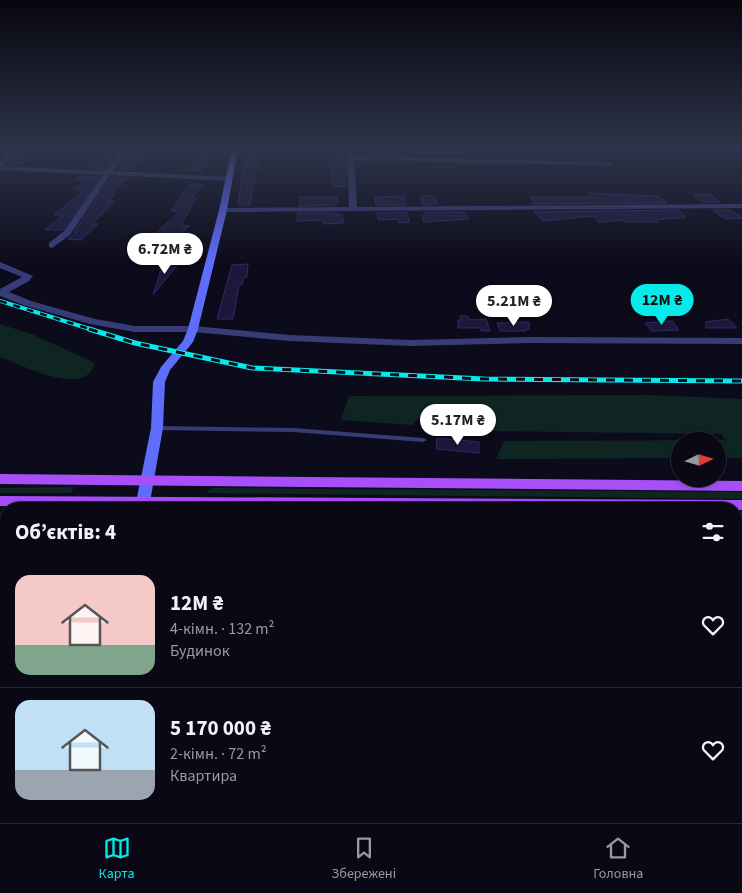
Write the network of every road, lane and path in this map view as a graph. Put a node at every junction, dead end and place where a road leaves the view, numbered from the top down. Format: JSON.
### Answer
{"nodes":[{"id":1,"x":99,"y":187,"type":"edge"},
{"id":2,"x":227,"y":187,"type":"edge"},
{"id":3,"x":352,"y":187,"type":"edge"},
{"id":4,"x":742,"y":206,"type":"edge"},
{"id":5,"x":353,"y":209,"type":"junction"},
{"id":6,"x":223,"y":210,"type":"junction"},
{"id":7,"x":52,"y":245,"type":"dead end"},
{"id":8,"x":0,"y":265,"type":"edge"},
{"id":9,"x":0,"y":293,"type":"edge"},
{"id":10,"x":193,"y":329,"type":"junction"},
{"id":11,"x":742,"y":341,"type":"edge"},
{"id":12,"x":156,"y":428,"type":"junction"},
{"id":13,"x":423,"y":440,"type":"dead end"},
{"id":14,"x":0,"y":479,"type":"edge"},
{"id":15,"x":147,"y":480,"type":"junction"},
{"id":16,"x":742,"y":486,"type":"edge"},
{"id":17,"x":0,"y":501,"type":"edge"},
{"id":18,"x":143,"y":502,"type":"joint"}],
"edges":[{"from":1,"to":7,"type":"street"},
{"from":2,"to":6,"type":"street"},
{"from":3,"to":5,"type":"street"},
{"from":4,"to":5,"type":"street"},
{"from":5,"to":6,"type":"street"},
{"from":6,"to":10,"type":"street"},
{"from":8,"to":9,"type":"street"},
{"from":9,"to":10,"type":"street"},
{"from":10,"to":11,"type":"street"},
{"from":10,"to":12,"type":"street"},
{"from":12,"to":13,"type":"lane"},
{"from":12,"to":15,"type":"street"},
{"from":14,"to":15,"type":"main road"},
{"from":15,"to":16,"type":"main road"},
{"from":15,"to":18,"type":"street"},
{"from":17,"to":18,"type":"main road"}]}
